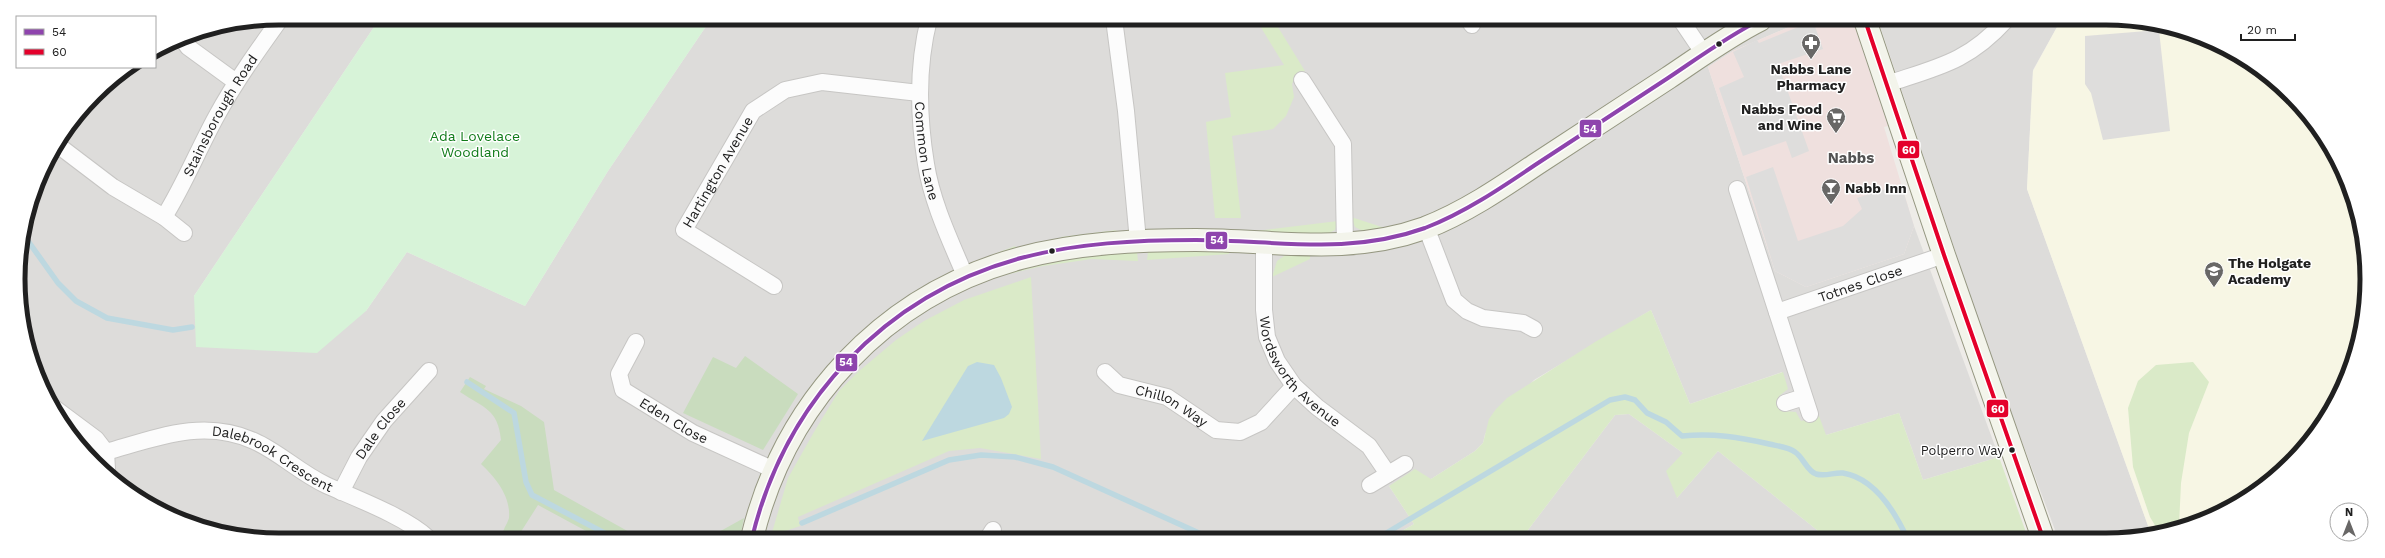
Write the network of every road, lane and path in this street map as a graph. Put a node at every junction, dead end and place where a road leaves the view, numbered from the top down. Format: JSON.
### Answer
{"nodes":[{"id":1,"x":276,"y":25,"type":"edge"},
{"id":2,"x":927,"y":25,"type":"edge"},
{"id":3,"x":1115,"y":25,"type":"edge"},
{"id":4,"x":1684,"y":25,"type":"edge"},
{"id":5,"x":1752,"y":25,"type":"edge"},
{"id":6,"x":1867,"y":25,"type":"edge"},
{"id":7,"x":2001,"y":25,"type":"edge"},
{"id":8,"x":185,"y":43,"type":"edge"},
{"id":9,"x":1704,"y":54,"type":"junction"},
{"id":10,"x":1302,"y":80,"type":"dead end"},
{"id":11,"x":236,"y":82,"type":"junction"},
{"id":12,"x":1887,"y":84,"type":"junction"},
{"id":13,"x":919,"y":92,"type":"junction"},
{"id":14,"x":61,"y":149,"type":"edge"},
{"id":15,"x":1737,"y":189,"type":"dead end"},
{"id":16,"x":164,"y":217,"type":"junction"},
{"id":17,"x":1426,"y":227,"type":"junction"},
{"id":18,"x":184,"y":233,"type":"dead end"},
{"id":19,"x":1138,"y":241,"type":"junction"},
{"id":20,"x":1264,"y":244,"type":"junction"},
{"id":21,"x":1346,"y":245,"type":"junction"},
{"id":22,"x":1944,"y":255,"type":"junction"},
{"id":23,"x":966,"y":278,"type":"junction"},
{"id":24,"x":774,"y":286,"type":"dead end"},
{"id":25,"x":1777,"y":312,"type":"junction"},
{"id":26,"x":1534,"y":329,"type":"dead end"},
{"id":27,"x":636,"y":342,"type":"dead end"},
{"id":28,"x":429,"y":371,"type":"dead end"},
{"id":29,"x":1105,"y":372,"type":"dead end"},
{"id":30,"x":1294,"y":386,"type":"junction"},
{"id":31,"x":1804,"y":397,"type":"junction"},
{"id":32,"x":1785,"y":403,"type":"dead end"},
{"id":33,"x":1810,"y":414,"type":"dead end"},
{"id":34,"x":66,"y":416,"type":"edge"},
{"id":35,"x":106,"y":452,"type":"junction"},
{"id":36,"x":1405,"y":464,"type":"dead end"},
{"id":37,"x":107,"y":466,"type":"edge"},
{"id":38,"x":774,"y":470,"type":"junction"},
{"id":39,"x":1388,"y":474,"type":"junction"},
{"id":40,"x":1370,"y":485,"type":"dead end"},
{"id":41,"x":342,"y":492,"type":"junction"},
{"id":42,"x":420,"y":533,"type":"edge"},
{"id":43,"x":754,"y":533,"type":"edge"},
{"id":44,"x":2041,"y":533,"type":"edge"}],
"edges":[{"from":1,"to":11,"type":"street","name":"Stainsborough Road"},
{"from":2,"to":13,"type":"street","name":"Common Lane"},
{"from":3,"to":19,"type":"street"},
{"from":4,"to":9,"type":"street"},
{"from":5,"to":9,"type":"street"},
{"from":6,"to":12,"type":"street"},
{"from":7,"to":12,"type":"street"},
{"from":8,"to":11,"type":"street"},
{"from":9,"to":17,"type":"street"},
{"from":10,"to":21,"type":"street"},
{"from":11,"to":16,"type":"street","name":"Stainsborough Road"},
{"from":12,"to":22,"type":"street"},
{"from":13,"to":23,"type":"street","name":"Common Lane"},
{"from":13,"to":24,"type":"street","name":"Hartington Avenue"},
{"from":14,"to":16,"type":"street"},
{"from":15,"to":25,"type":"street"},
{"from":16,"to":18,"type":"street"},
{"from":17,"to":21,"type":"street"},
{"from":17,"to":26,"type":"street"},
{"from":19,"to":20,"type":"street"},
{"from":19,"to":23,"type":"street"},
{"from":20,"to":21,"type":"street"},
{"from":20,"to":30,"type":"street","name":"Wordsworth Avenue"},
{"from":22,"to":25,"type":"street","name":"Totnes Close"},
{"from":22,"to":44,"type":"street"},
{"from":23,"to":38,"type":"street"},
{"from":25,"to":31,"type":"street"},
{"from":27,"to":38,"type":"street","name":"Eden Close"},
{"from":28,"to":41,"type":"street","name":"Dale Close"},
{"from":29,"to":30,"type":"street","name":"Chillon Way"},
{"from":30,"to":39,"type":"street","name":"Wordsworth Avenue"},
{"from":31,"to":32,"type":"street"},
{"from":31,"to":33,"type":"street"},
{"from":34,"to":35,"type":"street"},
{"from":35,"to":37,"type":"street"},
{"from":35,"to":41,"type":"street","name":"Dalebrook Crescent"},
{"from":36,"to":39,"type":"street"},
{"from":38,"to":43,"type":"street"},
{"from":39,"to":40,"type":"street"},
{"from":41,"to":42,"type":"street","name":"Dalebrook Crescent"}]}
